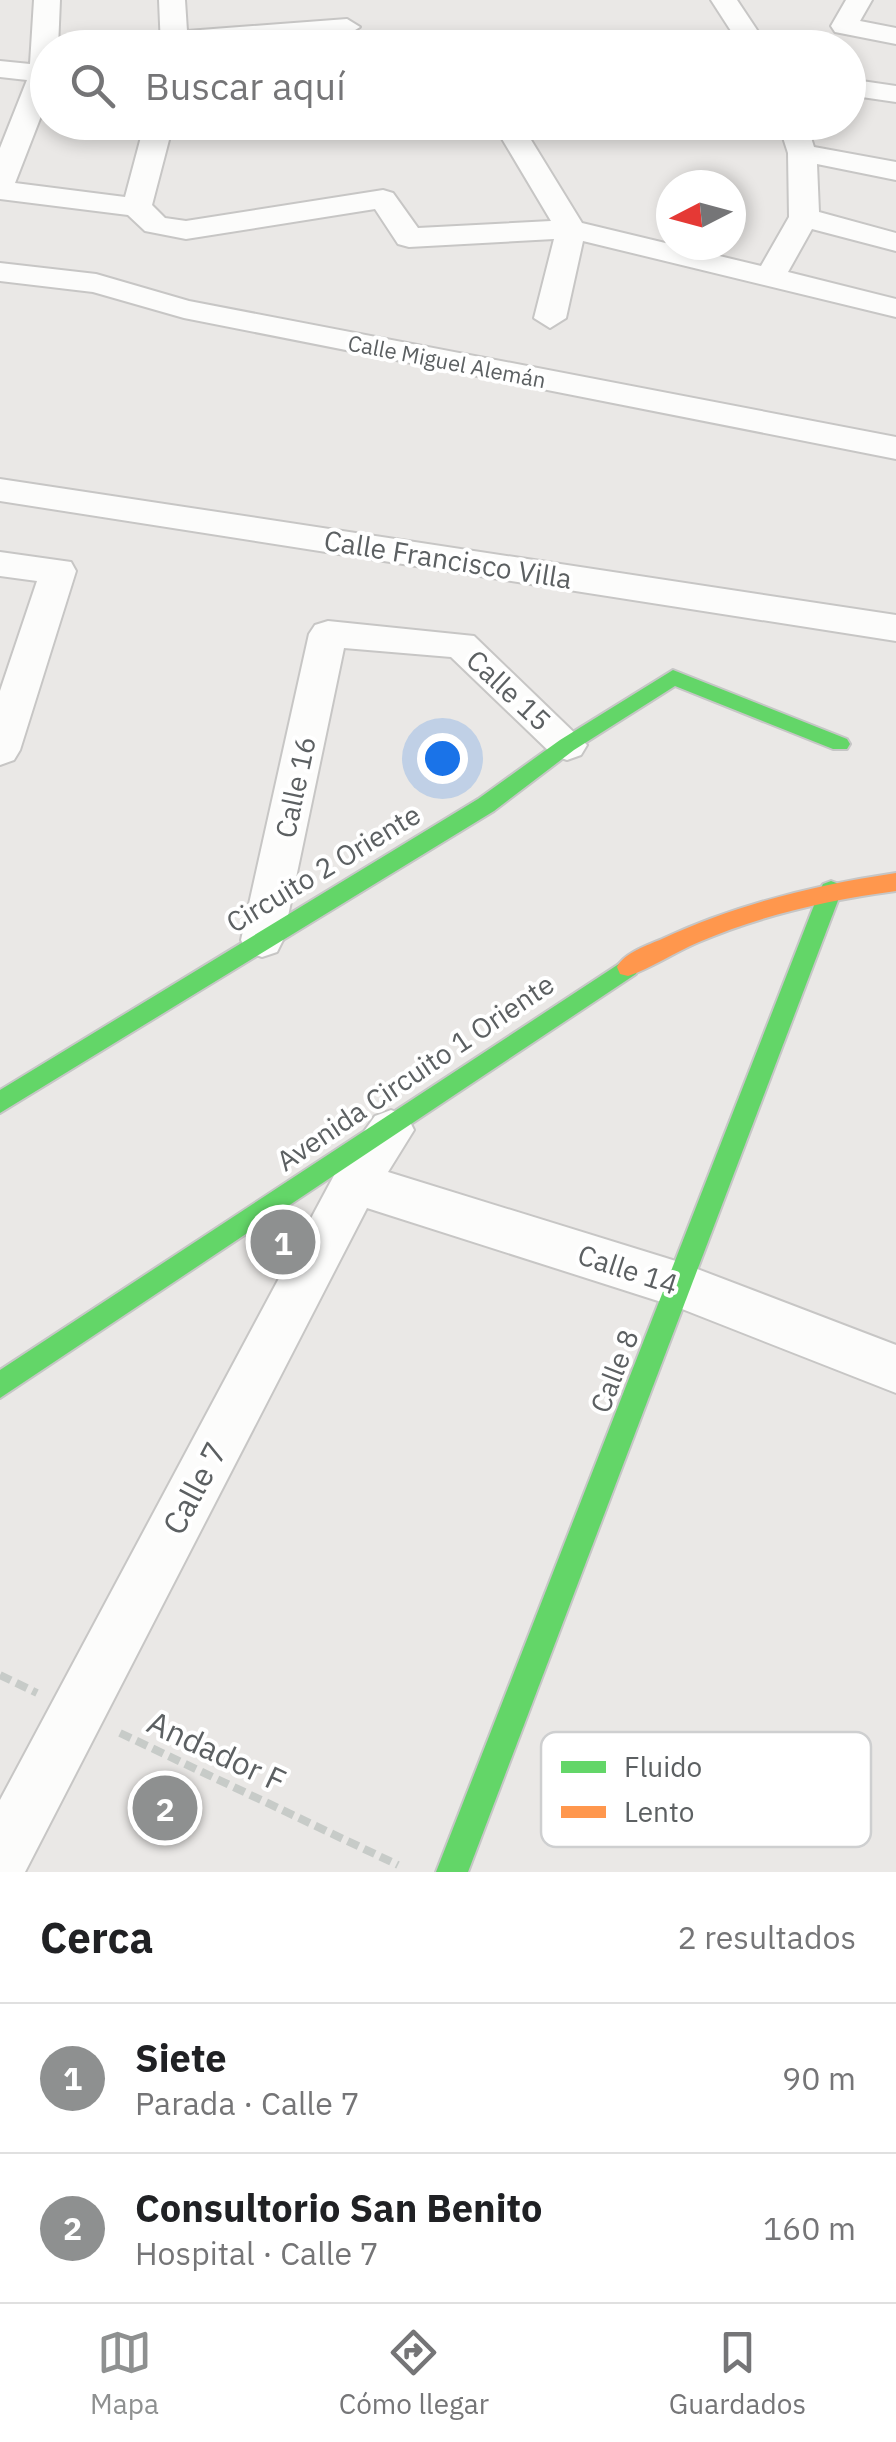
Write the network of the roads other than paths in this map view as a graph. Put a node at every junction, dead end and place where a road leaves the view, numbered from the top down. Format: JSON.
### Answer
{"nodes":[{"id":1,"x":47,"y":0,"type":"edge"},
{"id":2,"x":172,"y":0,"type":"edge"},
{"id":3,"x":724,"y":0,"type":"edge"},
{"id":4,"x":860,"y":0,"type":"edge"},
{"id":5,"x":346,"y":27,"type":"dead end"},
{"id":6,"x":45,"y":30,"type":"edge"},
{"id":7,"x":174,"y":30,"type":"edge"},
{"id":8,"x":316,"y":30,"type":"edge"},
{"id":9,"x":744,"y":30,"type":"edge"},
{"id":10,"x":865,"y":30,"type":"edge"},
{"id":11,"x":866,"y":30,"type":"edge"},
{"id":12,"x":896,"y":36,"type":"edge"},
{"id":13,"x":0,"y":70,"type":"edge"},
{"id":14,"x":30,"y":73,"type":"edge"},
{"id":15,"x":866,"y":89,"type":"edge"},
{"id":16,"x":896,"y":94,"type":"edge"},
{"id":17,"x":30,"y":108,"type":"edge"},
{"id":18,"x":153,"y":140,"type":"edge"},
{"id":19,"x":517,"y":140,"type":"edge"},
{"id":20,"x":798,"y":140,"type":"edge"},
{"id":21,"x":802,"y":153,"type":"junction"},
{"id":22,"x":896,"y":171,"type":"edge"},
{"id":23,"x":0,"y":188,"type":"edge"},
{"id":24,"x":136,"y":207,"type":"junction"},
{"id":25,"x":804,"y":217,"type":"junction"},
{"id":26,"x":572,"y":229,"type":"junction"},
{"id":27,"x":896,"y":242,"type":"edge"},
{"id":28,"x":0,"y":272,"type":"edge"},
{"id":29,"x":771,"y":275,"type":"junction"},
{"id":30,"x":896,"y":308,"type":"edge"},
{"id":31,"x":550,"y":318,"type":"dead end"},
{"id":32,"x":896,"y":448,"type":"edge"},
{"id":33,"x":0,"y":490,"type":"edge"},
{"id":34,"x":0,"y":564,"type":"edge"},
{"id":35,"x":896,"y":628,"type":"edge"},
{"id":36,"x":328,"y":634,"type":"joint"},
{"id":37,"x":840,"y":744,"type":"dead end"},
{"id":38,"x":568,"y":745,"type":"junction"},
{"id":39,"x":0,"y":750,"type":"edge"},
{"id":40,"x":896,"y":882,"type":"edge"},
{"id":41,"x":830,"y":890,"type":"junction"},
{"id":42,"x":262,"y":940,"type":"junction"},
{"id":43,"x":0,"y":1104,"type":"edge"},
{"id":44,"x":397,"y":1121,"type":"junction"},
{"id":45,"x":355,"y":1183,"type":"junction"},
{"id":46,"x":680,"y":1285,"type":"junction"},
{"id":47,"x":896,"y":1369,"type":"edge"},
{"id":48,"x":0,"y":1385,"type":"edge"},
{"id":49,"x":0,"y":1860,"type":"edge"},
{"id":50,"x":452,"y":1872,"type":"edge"}],
"edges":[{"from":1,"to":6,"type":"street"},
{"from":2,"to":7,"type":"street"},
{"from":3,"to":9,"type":"street"},
{"from":4,"to":10,"type":"street"},
{"from":5,"to":8,"type":"street"},
{"from":11,"to":12,"type":"street"},
{"from":13,"to":14,"type":"street"},
{"from":15,"to":16,"type":"street"},
{"from":17,"to":23,"type":"street"},
{"from":18,"to":24,"type":"street"},
{"from":19,"to":26,"type":"street"},
{"from":20,"to":21,"type":"street"},
{"from":21,"to":22,"type":"street"},
{"from":21,"to":25,"type":"street"},
{"from":23,"to":24,"type":"street"},
{"from":24,"to":26,"type":"street"},
{"from":25,"to":27,"type":"street"},
{"from":25,"to":29,"type":"street"},
{"from":26,"to":29,"type":"street"},
{"from":26,"to":31,"type":"street"},
{"from":28,"to":32,"type":"street","name":"Calle Miguel Alemán"},
{"from":29,"to":30,"type":"street"},
{"from":33,"to":35,"type":"street","name":"Calle Francisco Villa"},
{"from":34,"to":39,"type":"street"},
{"from":36,"to":38,"type":"street","name":"Calle 15"},
{"from":36,"to":42,"type":"street","name":"Calle 16"},
{"from":37,"to":38,"type":"street","name":"Circuito 2 Oriente"},
{"from":38,"to":42,"type":"street","name":"Circuito 2 Oriente"},
{"from":40,"to":41,"type":"street","name":"Avenida Circuito 1 Oriente"},
{"from":41,"to":44,"type":"street","name":"Avenida Circuito 1 Oriente"},
{"from":41,"to":46,"type":"street","name":"Calle 8"},
{"from":42,"to":43,"type":"street","name":"Circuito 2 Oriente"},
{"from":44,"to":45,"type":"street","name":"Calle 7"},
{"from":44,"to":48,"type":"street","name":"Avenida Circuito 1 Oriente"},
{"from":45,"to":46,"type":"street","name":"Calle 14"},
{"from":45,"to":49,"type":"street","name":"Calle 7"},
{"from":46,"to":47,"type":"street","name":"Calle 14"},
{"from":46,"to":50,"type":"street","name":"Calle 8"}]}
